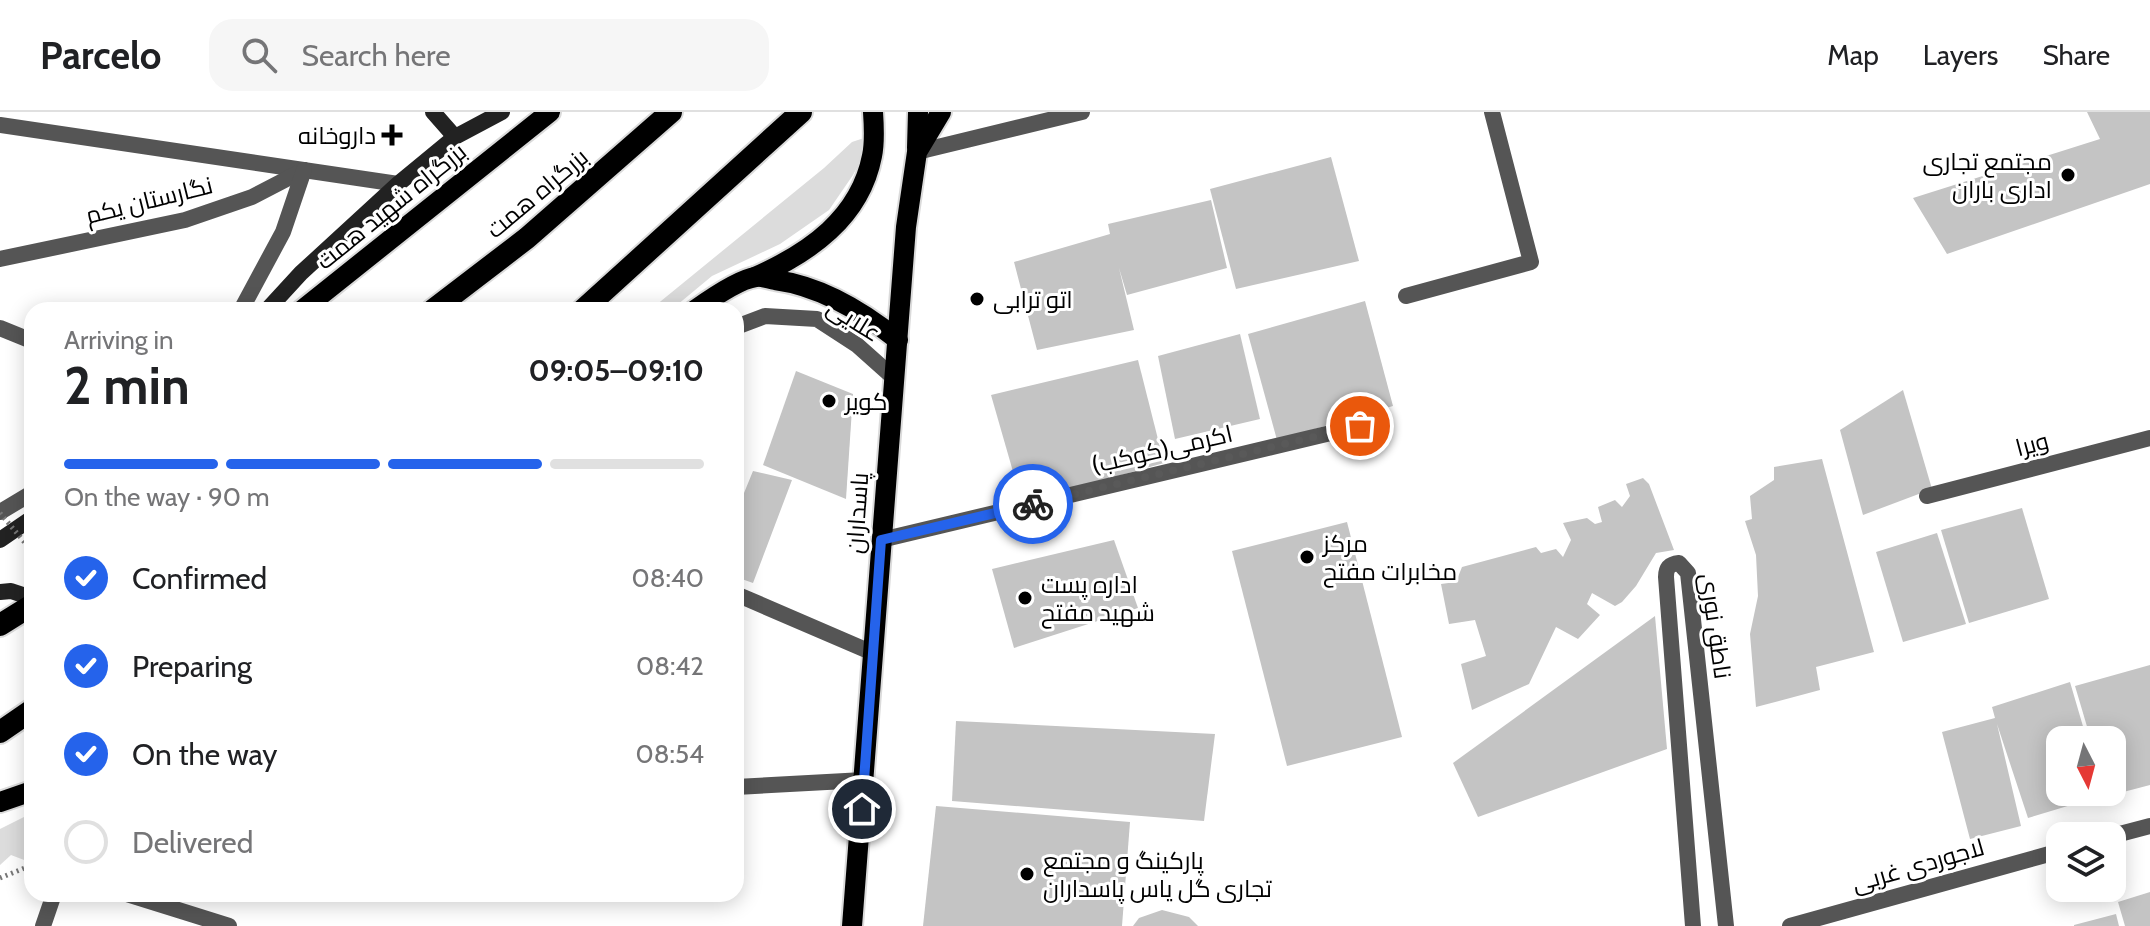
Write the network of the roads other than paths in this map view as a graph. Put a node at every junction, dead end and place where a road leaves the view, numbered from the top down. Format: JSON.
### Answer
{"nodes":[{"id":1,"x":433,"y":112,"type":"edge"},
{"id":2,"x":502,"y":112,"type":"edge"},
{"id":3,"x":550,"y":112,"type":"edge"},
{"id":4,"x":671,"y":112,"type":"edge"},
{"id":5,"x":801,"y":112,"type":"edge"},
{"id":6,"x":873,"y":112,"type":"edge"},
{"id":7,"x":918,"y":112,"type":"edge"},
{"id":8,"x":941,"y":112,"type":"edge"},
{"id":9,"x":1082,"y":112,"type":"edge"},
{"id":10,"x":1492,"y":112,"type":"edge"},
{"id":11,"x":0,"y":125,"type":"edge"},
{"id":12,"x":455,"y":137,"type":"junction"},
{"id":13,"x":917,"y":152,"type":"junction"},
{"id":14,"x":304,"y":170,"type":"junction"},
{"id":15,"x":398,"y":184,"type":"junction"},
{"id":16,"x":0,"y":259,"type":"edge"},
{"id":17,"x":755,"y":277,"type":"junction"},
{"id":18,"x":1406,"y":296,"type":"dead end"},
{"id":19,"x":245,"y":302,"type":"edge"},
{"id":20,"x":274,"y":302,"type":"edge"},
{"id":21,"x":312,"y":302,"type":"edge"},
{"id":22,"x":443,"y":302,"type":"edge"},
{"id":23,"x":592,"y":302,"type":"edge"},
{"id":24,"x":707,"y":302,"type":"edge"},
{"id":25,"x":744,"y":324,"type":"edge"},
{"id":26,"x":0,"y":328,"type":"edge"},
{"id":27,"x":24,"y":338,"type":"edge"},
{"id":28,"x":898,"y":340,"type":"junction"},
{"id":29,"x":894,"y":378,"type":"junction"},
{"id":30,"x":1360,"y":426,"type":"dead end"},
{"id":31,"x":2150,"y":438,"type":"edge"},
{"id":32,"x":1927,"y":496,"type":"dead end"},
{"id":33,"x":24,"y":498,"type":"edge"},
{"id":34,"x":0,"y":512,"type":"edge"},
{"id":35,"x":24,"y":524,"type":"edge"},
{"id":36,"x":0,"y":540,"type":"edge"},
{"id":37,"x":881,"y":540,"type":"junction"},
{"id":38,"x":0,"y":592,"type":"edge"},
{"id":39,"x":24,"y":595,"type":"edge"},
{"id":40,"x":744,"y":597,"type":"edge"},
{"id":41,"x":24,"y":610,"type":"edge"},
{"id":42,"x":0,"y":625,"type":"edge"},
{"id":43,"x":873,"y":653,"type":"junction"},
{"id":44,"x":24,"y":716,"type":"edge"},
{"id":45,"x":0,"y":732,"type":"edge"},
{"id":46,"x":864,"y":780,"type":"junction"},
{"id":47,"x":744,"y":787,"type":"edge"},
{"id":48,"x":24,"y":794,"type":"edge"},
{"id":49,"x":0,"y":802,"type":"edge"},
{"id":50,"x":2150,"y":826,"type":"edge"},
{"id":51,"x":2126,"y":832,"type":"edge"},
{"id":52,"x":2046,"y":855,"type":"edge"},
{"id":53,"x":51,"y":902,"type":"edge"},
{"id":54,"x":152,"y":902,"type":"edge"},
{"id":55,"x":43,"y":926,"type":"edge"},
{"id":56,"x":229,"y":926,"type":"edge"},
{"id":57,"x":852,"y":926,"type":"edge"},
{"id":58,"x":1693,"y":926,"type":"edge"},
{"id":59,"x":1726,"y":926,"type":"edge"},
{"id":60,"x":1790,"y":926,"type":"edge"}],
"edges":[{"from":1,"to":12,"type":"main road"},
{"from":2,"to":12,"type":"main road"},
{"from":3,"to":21,"type":"main road","name":"بزرگراه شهید همت"},
{"from":4,"to":22,"type":"highway","name":"بزرگراه همت"},
{"from":5,"to":23,"type":"highway"},
{"from":6,"to":17,"type":"main road"},
{"from":7,"to":13,"type":"main road"},
{"from":8,"to":13,"type":"main road","name":"پاسداران"},
{"from":9,"to":13,"type":"street"},
{"from":10,"to":18,"type":"street"},
{"from":11,"to":14,"type":"street"},
{"from":12,"to":15,"type":"main road"},
{"from":13,"to":28,"type":"main road","name":"پاسداران"},
{"from":14,"to":15,"type":"street"},
{"from":14,"to":16,"type":"street","name":"نگارستان یکم"},
{"from":14,"to":19,"type":"street"},
{"from":15,"to":20,"type":"main road"},
{"from":17,"to":24,"type":"main road"},
{"from":17,"to":28,"type":"main road"},
{"from":25,"to":29,"type":"street","name":"علایی"},
{"from":26,"to":27,"type":"street"},
{"from":28,"to":29,"type":"main road","name":"پاسداران"},
{"from":29,"to":37,"type":"main road","name":"پاسداران"},
{"from":30,"to":37,"type":"street","name":"اکرمی(کوکب)"},
{"from":31,"to":32,"type":"street","name":"ویرا"},
{"from":33,"to":34,"type":"street"},
{"from":35,"to":36,"type":"main road"},
{"from":37,"to":43,"type":"main road","name":"پاسداران"},
{"from":38,"to":39,"type":"main road"},
{"from":40,"to":43,"type":"street"},
{"from":41,"to":42,"type":"highway"},
{"from":43,"to":46,"type":"main road","name":"پاسداران"},
{"from":44,"to":45,"type":"highway"},
{"from":46,"to":47,"type":"street"},
{"from":46,"to":57,"type":"main road","name":"پاسداران"},
{"from":48,"to":49,"type":"main road"},
{"from":50,"to":51,"type":"street"},
{"from":52,"to":60,"type":"street","name":"لاجوردی غربی"},
{"from":53,"to":55,"type":"street"},
{"from":54,"to":56,"type":"street"},
{"from":58,"to":59,"type":"street","name":"ناطق نوری"}]}
